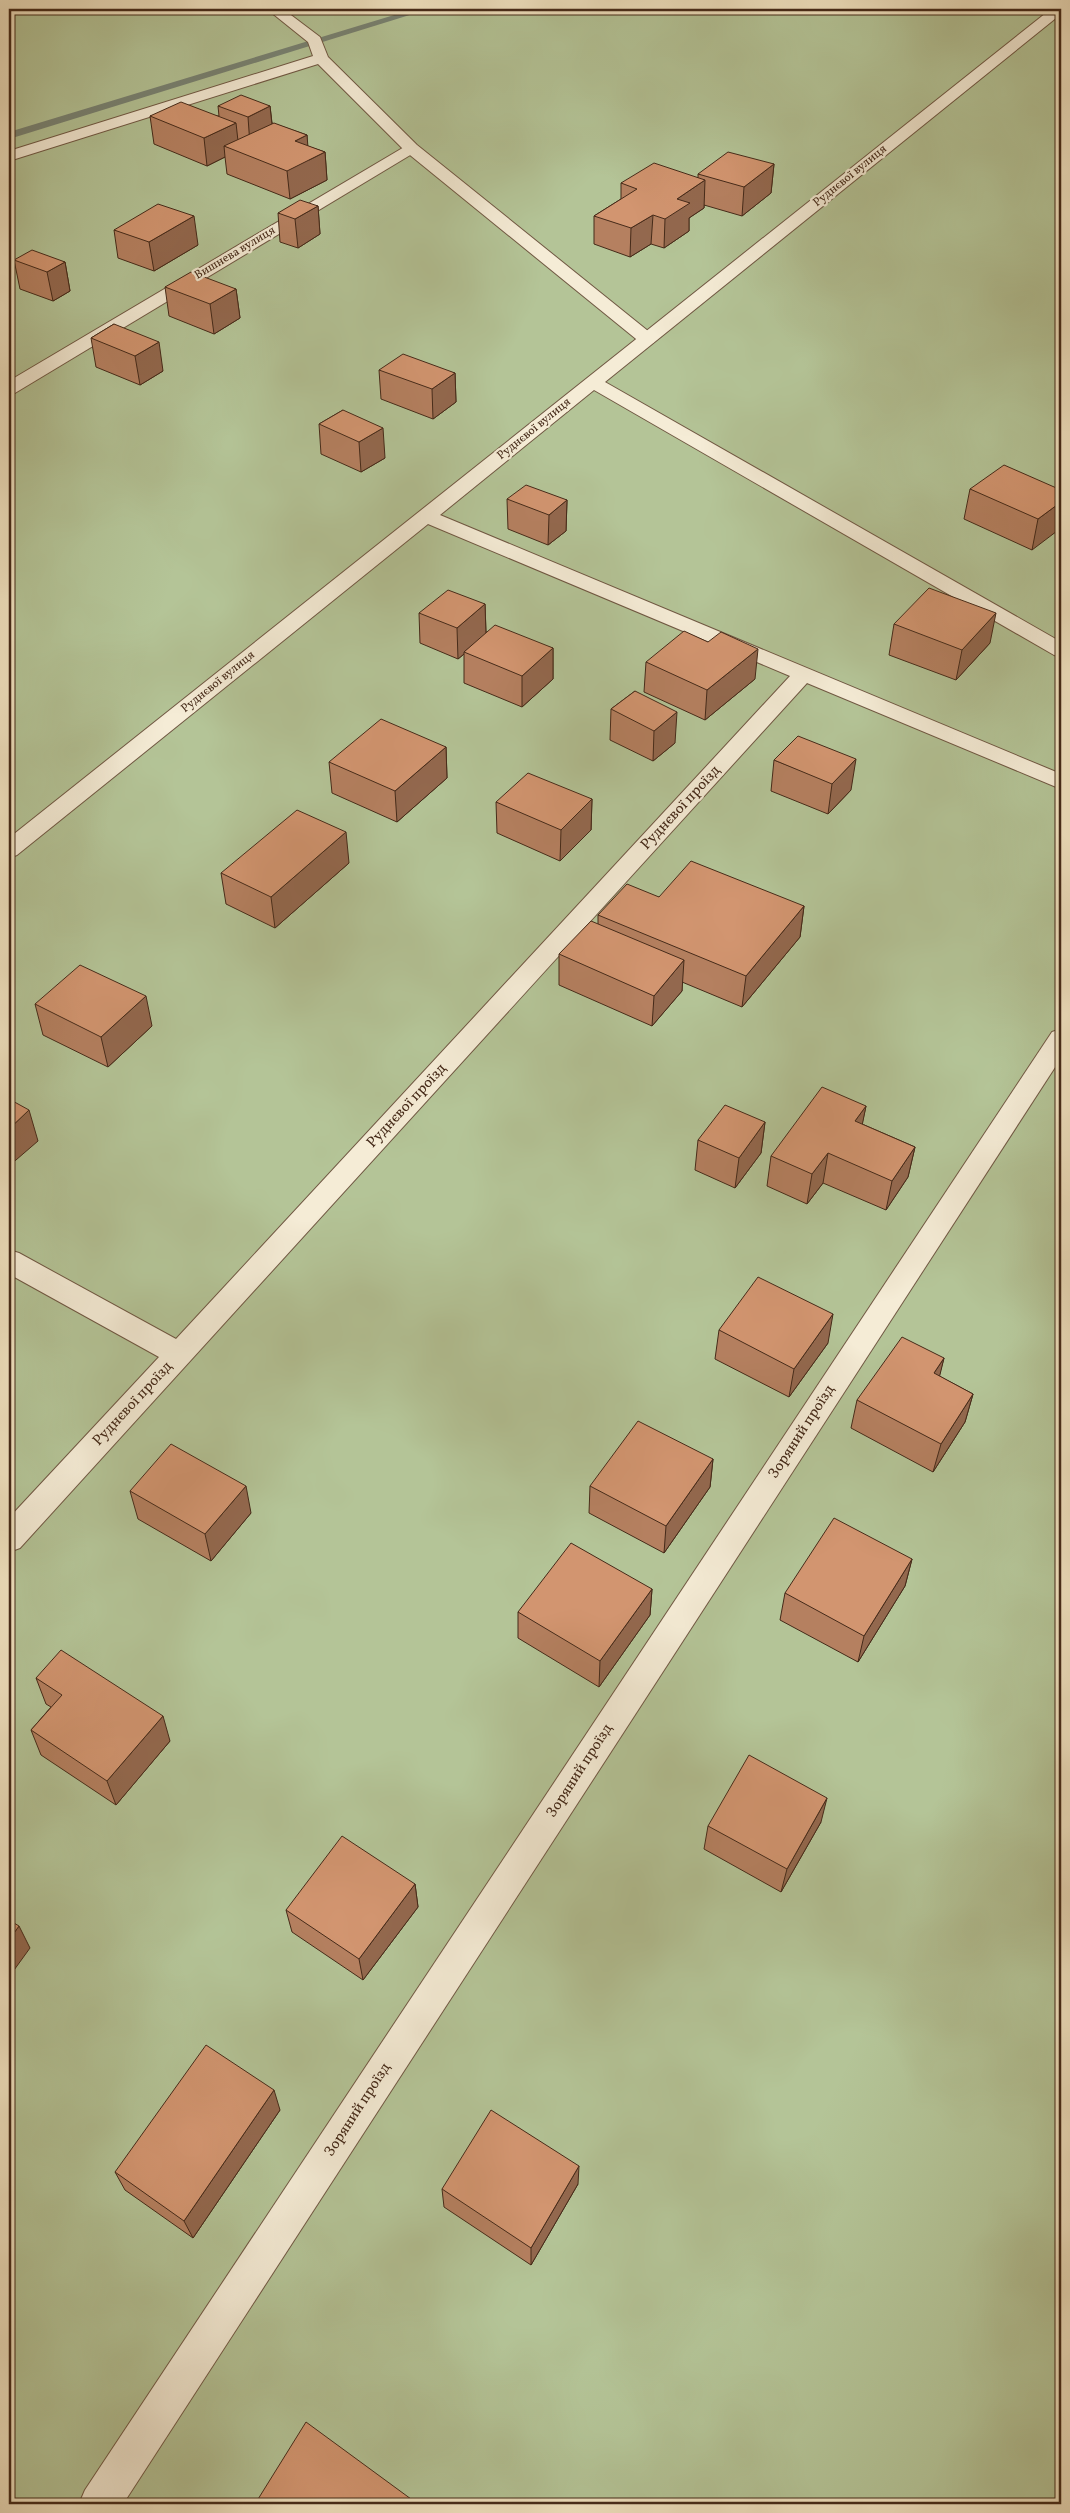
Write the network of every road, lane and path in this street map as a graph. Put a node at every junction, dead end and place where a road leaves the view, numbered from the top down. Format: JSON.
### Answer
{"nodes":[{"id":1,"x":274,"y":9,"type":"edge"},
{"id":2,"x":1059,"y":9,"type":"edge"},
{"id":3,"x":321,"y":58,"type":"junction"},
{"id":4,"x":411,"y":148,"type":"junction"},
{"id":5,"x":9,"y":156,"type":"edge"},
{"id":6,"x":647,"y":339,"type":"junction"},
{"id":7,"x":593,"y":382,"type":"junction"},
{"id":8,"x":9,"y":389,"type":"edge"},
{"id":9,"x":426,"y":516,"type":"junction"},
{"id":10,"x":1061,"y":651,"type":"edge"},
{"id":11,"x":805,"y":673,"type":"junction"},
{"id":12,"x":1061,"y":782,"type":"edge"},
{"id":13,"x":9,"y":850,"type":"edge"},
{"id":14,"x":1061,"y":1038,"type":"edge"},
{"id":15,"x":9,"y":1261,"type":"edge"},
{"id":16,"x":179,"y":1354,"type":"junction"},
{"id":17,"x":9,"y":1539,"type":"edge"},
{"id":18,"x":99,"y":2504,"type":"edge"}],
"edges":[{"from":1,"to":3,"type":"street"},
{"from":2,"to":6,"type":"street","name":"Руднєвої вулиця"},
{"from":3,"to":4,"type":"street"},
{"from":3,"to":5,"type":"street"},
{"from":4,"to":6,"type":"street"},
{"from":4,"to":8,"type":"street","name":"Вишнева вулиця"},
{"from":6,"to":7,"type":"street","name":"Руднєвої вулиця"},
{"from":7,"to":9,"type":"street","name":"Руднєвої вулиця"},
{"from":7,"to":10,"type":"street"},
{"from":9,"to":11,"type":"street"},
{"from":9,"to":13,"type":"street","name":"Руднєвої вулиця"},
{"from":11,"to":12,"type":"street"},
{"from":11,"to":16,"type":"street","name":"Руднєвої проїзд"},
{"from":14,"to":18,"type":"street","name":"Зоряний проїзд"},
{"from":15,"to":16,"type":"street"},
{"from":16,"to":17,"type":"street","name":"Руднєвої проїзд"}]}
